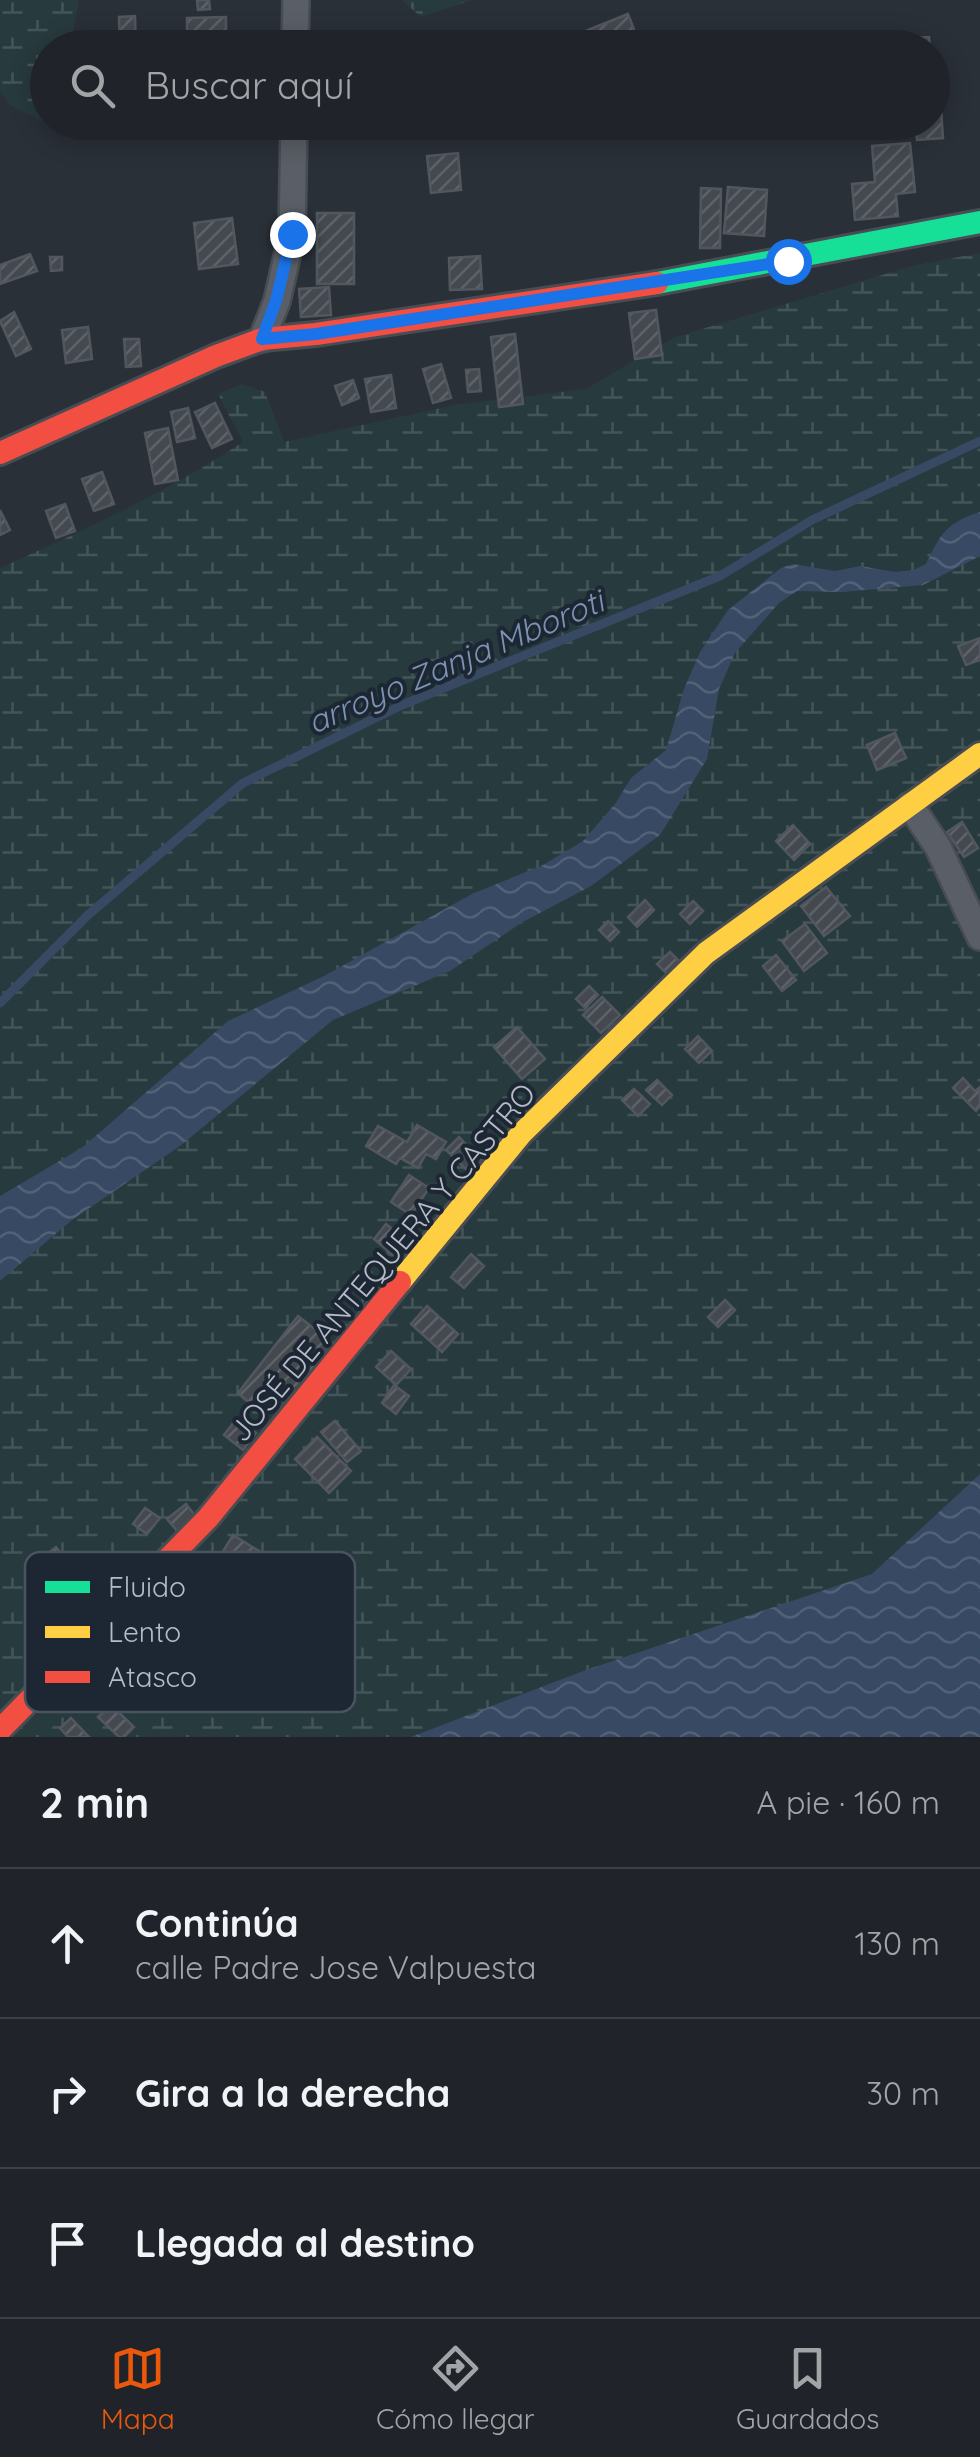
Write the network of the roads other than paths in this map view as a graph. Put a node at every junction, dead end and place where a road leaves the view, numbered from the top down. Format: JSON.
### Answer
{"nodes":[{"id":1,"x":296,"y":0,"type":"edge"},
{"id":2,"x":295,"y":30,"type":"edge"},
{"id":3,"x":294,"y":140,"type":"edge"},
{"id":4,"x":980,"y":222,"type":"edge"},
{"id":5,"x":262,"y":339,"type":"junction"},
{"id":6,"x":0,"y":453,"type":"edge"},
{"id":7,"x":980,"y":754,"type":"edge"},
{"id":8,"x":910,"y":805,"type":"junction"},
{"id":9,"x":980,"y":937,"type":"edge"},
{"id":10,"x":175,"y":1552,"type":"edge"},
{"id":11,"x":25,"y":1705,"type":"edge"},
{"id":12,"x":0,"y":1730,"type":"edge"}],
"edges":[{"from":1,"to":2,"type":"street"},
{"from":3,"to":5,"type":"street"},
{"from":4,"to":5,"type":"street"},
{"from":5,"to":6,"type":"street"},
{"from":7,"to":8,"type":"street","name":"JOSÉ DE ANTEQUERA Y CASTRO"},
{"from":8,"to":9,"type":"street"},
{"from":8,"to":10,"type":"street","name":"JOSÉ DE ANTEQUERA Y CASTRO"},
{"from":11,"to":12,"type":"street","name":"JOSÉ DE ANTEQUERA Y CASTRO"}]}
